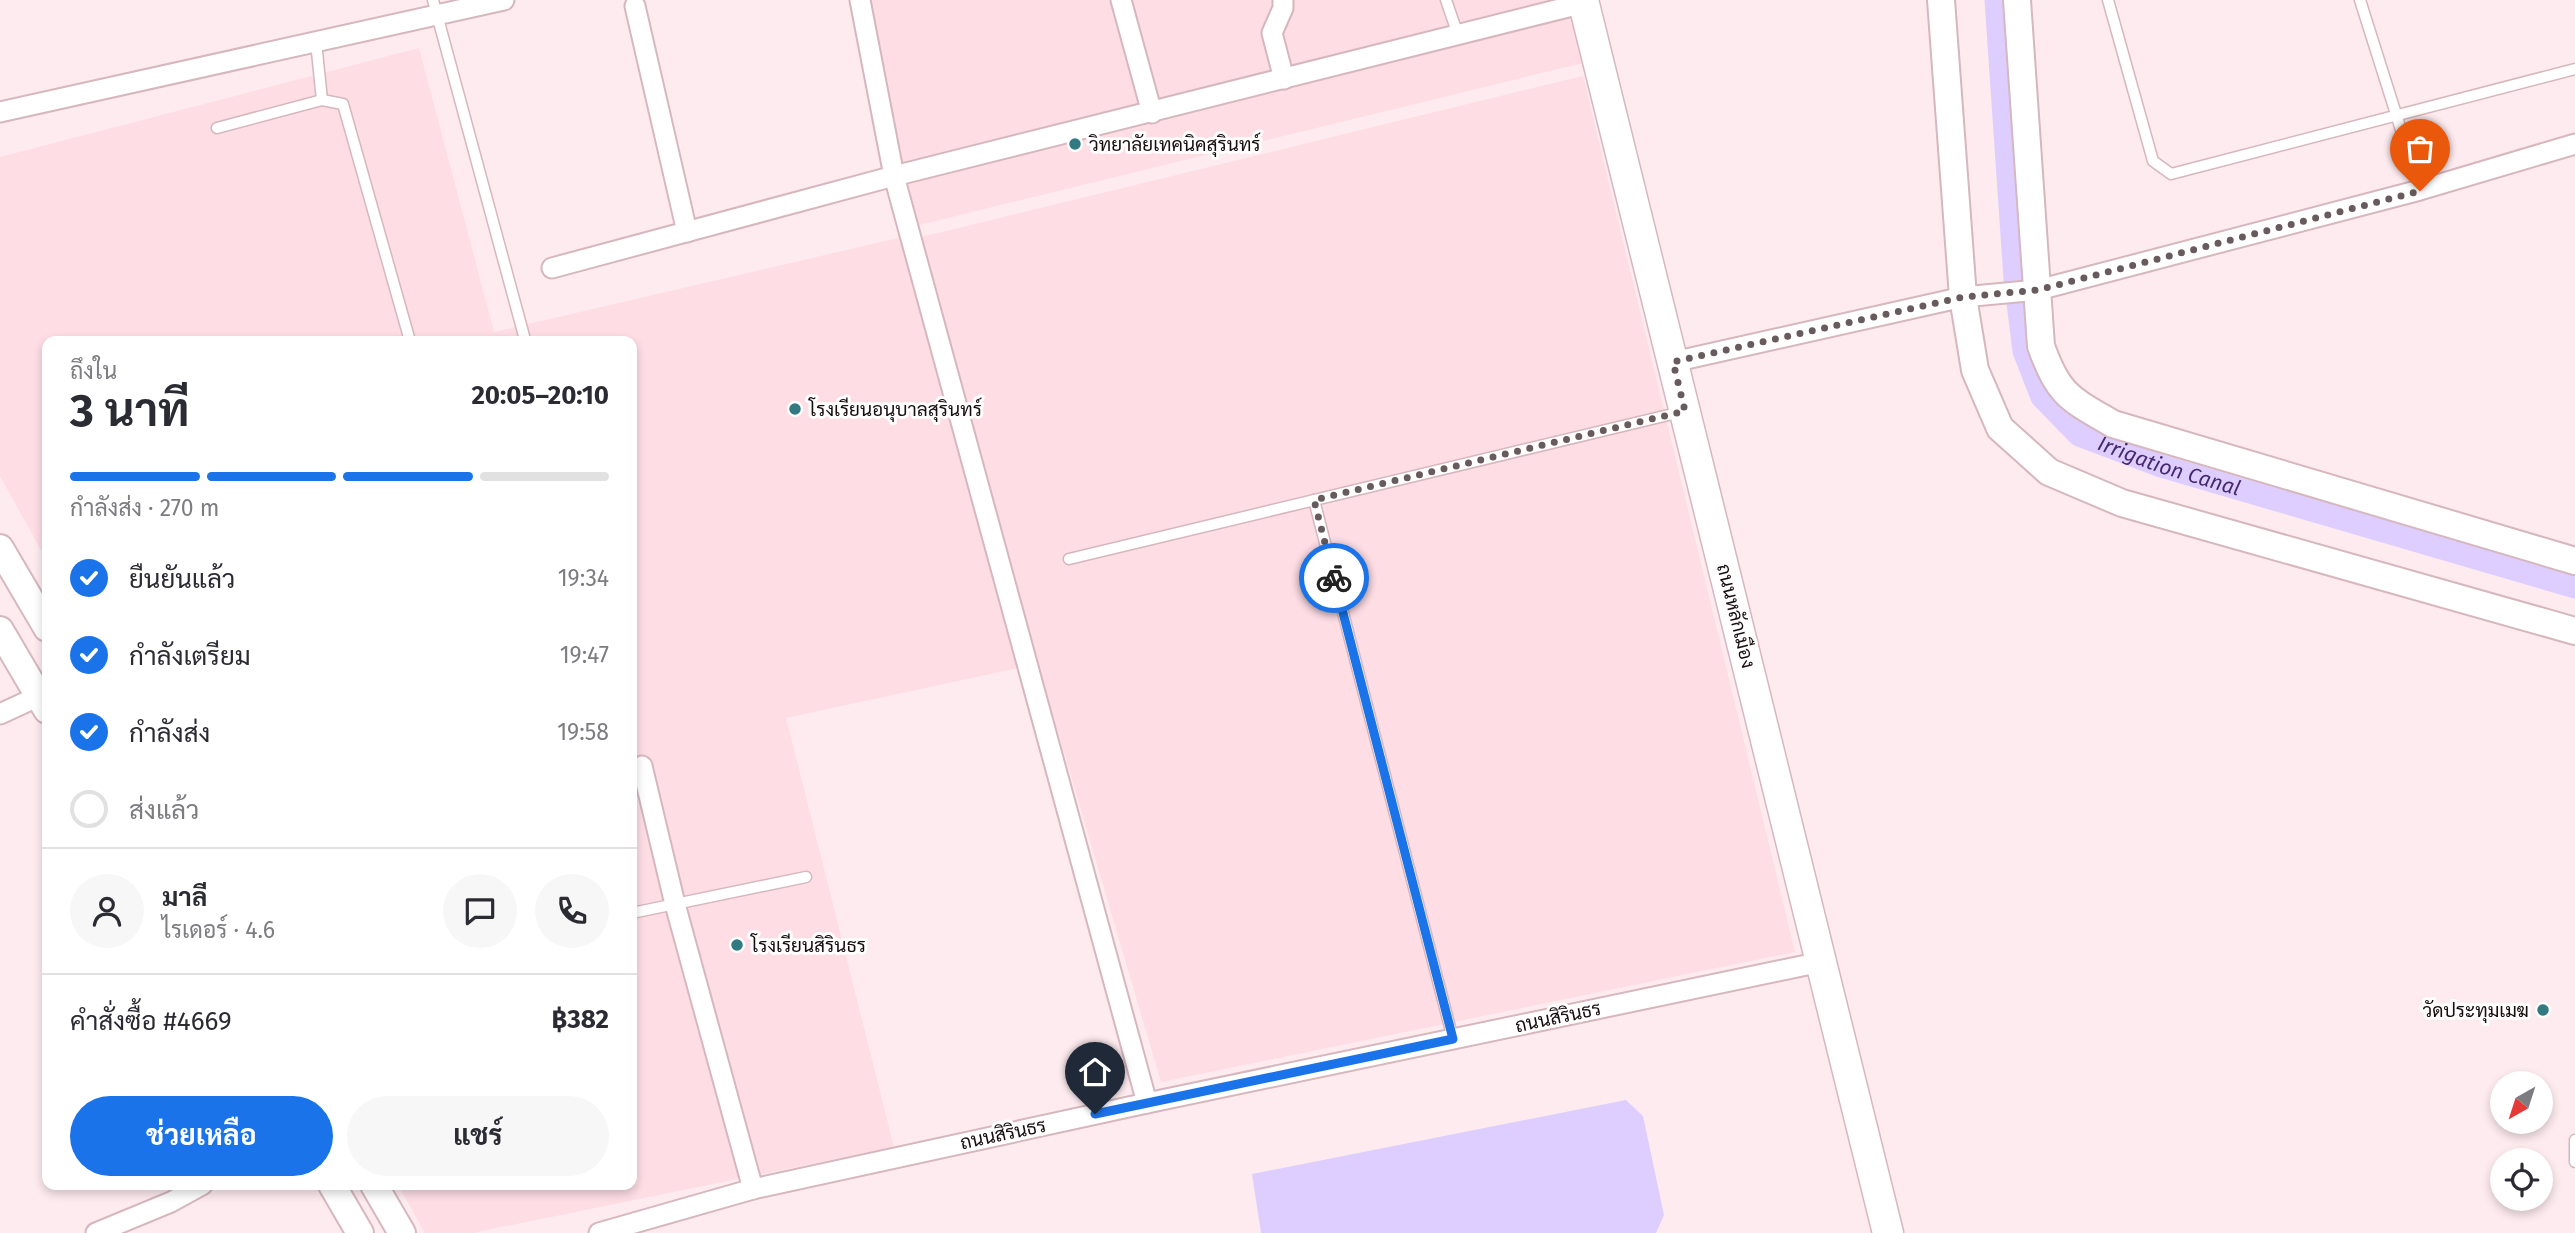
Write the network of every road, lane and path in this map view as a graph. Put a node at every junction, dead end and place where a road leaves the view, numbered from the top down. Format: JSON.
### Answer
{"nodes":[{"id":1,"x":504,"y":0,"type":"edge"},
{"id":2,"x":860,"y":0,"type":"edge"},
{"id":3,"x":1121,"y":0,"type":"edge"},
{"id":4,"x":1283,"y":0,"type":"edge"},
{"id":5,"x":1446,"y":0,"type":"edge"},
{"id":6,"x":1941,"y":0,"type":"edge"},
{"id":7,"x":2017,"y":0,"type":"edge"},
{"id":8,"x":2108,"y":0,"type":"edge"},
{"id":9,"x":2360,"y":0,"type":"edge"},
{"id":10,"x":1584,"y":2,"type":"edge"},
{"id":11,"x":635,"y":6,"type":"dead end"},
{"id":12,"x":434,"y":8,"type":"edge"},
{"id":13,"x":1458,"y":35,"type":"junction"},
{"id":14,"x":316,"y":42,"type":"junction"},
{"id":15,"x":2575,"y":69,"type":"edge"},
{"id":16,"x":1284,"y":79,"type":"junction"},
{"id":17,"x":322,"y":100,"type":"junction"},
{"id":18,"x":0,"y":112,"type":"edge"},
{"id":19,"x":1152,"y":113,"type":"junction"},
{"id":20,"x":2397,"y":118,"type":"junction"},
{"id":21,"x":217,"y":128,"type":"dead end"},
{"id":22,"x":2575,"y":144,"type":"edge"},
{"id":23,"x":894,"y":176,"type":"junction"},
{"id":24,"x":2420,"y":191,"type":"junction"},
{"id":25,"x":687,"y":232,"type":"junction"},
{"id":26,"x":552,"y":268,"type":"dead end"},
{"id":27,"x":2038,"y":290,"type":"junction"},
{"id":28,"x":1963,"y":297,"type":"junction"},
{"id":29,"x":409,"y":336,"type":"edge"},
{"id":30,"x":524,"y":336,"type":"dead end"},
{"id":31,"x":1673,"y":362,"type":"junction"},
{"id":32,"x":1685,"y":411,"type":"junction"},
{"id":33,"x":1314,"y":500,"type":"junction"},
{"id":34,"x":0,"y":548,"type":"edge"},
{"id":35,"x":1069,"y":559,"type":"dead end"},
{"id":36,"x":2575,"y":561,"type":"edge"},
{"id":37,"x":42,"y":619,"type":"edge"},
{"id":38,"x":0,"y":630,"type":"edge"},
{"id":39,"x":2575,"y":631,"type":"edge"},
{"id":40,"x":42,"y":701,"type":"edge"},
{"id":41,"x":42,"y":703,"type":"edge"},
{"id":42,"x":0,"y":714,"type":"edge"},
{"id":43,"x":642,"y":766,"type":"dead end"},
{"id":44,"x":806,"y":877,"type":"dead end"},
{"id":45,"x":675,"y":904,"type":"junction"},
{"id":46,"x":637,"y":912,"type":"edge"},
{"id":47,"x":1821,"y":962,"type":"junction"},
{"id":48,"x":1453,"y":1039,"type":"junction"},
{"id":49,"x":1147,"y":1102,"type":"junction"},
{"id":50,"x":2575,"y":1140,"type":"edge"},
{"id":51,"x":2575,"y":1162,"type":"edge"},
{"id":52,"x":752,"y":1189,"type":"junction"},
{"id":53,"x":193,"y":1190,"type":"edge"},
{"id":54,"x":335,"y":1190,"type":"edge"},
{"id":55,"x":377,"y":1190,"type":"edge"},
{"id":56,"x":96,"y":1233,"type":"edge"},
{"id":57,"x":360,"y":1233,"type":"edge"},
{"id":58,"x":402,"y":1233,"type":"edge"},
{"id":59,"x":599,"y":1233,"type":"edge"},
{"id":60,"x":1888,"y":1233,"type":"edge"}],
"edges":[{"from":1,"to":12,"type":"street"},
{"from":2,"to":23,"type":"street"},
{"from":3,"to":19,"type":"street"},
{"from":4,"to":16,"type":"street"},
{"from":5,"to":13,"type":"lane"},
{"from":6,"to":28,"type":"street"},
{"from":7,"to":27,"type":"street"},
{"from":8,"to":20,"type":"lane"},
{"from":9,"to":20,"type":"lane"},
{"from":10,"to":13,"type":"street"},
{"from":10,"to":31,"type":"main road","name":"ถนนหลักเมือง"},
{"from":11,"to":25,"type":"street"},
{"from":12,"to":14,"type":"street"},
{"from":12,"to":30,"type":"lane"},
{"from":13,"to":16,"type":"street"},
{"from":14,"to":17,"type":"lane"},
{"from":14,"to":18,"type":"street"},
{"from":15,"to":20,"type":"lane"},
{"from":16,"to":19,"type":"street"},
{"from":17,"to":21,"type":"lane"},
{"from":17,"to":29,"type":"lane"},
{"from":19,"to":23,"type":"street"},
{"from":20,"to":24,"type":"lane"},
{"from":22,"to":24,"type":"street"},
{"from":23,"to":25,"type":"street"},
{"from":23,"to":49,"type":"street"},
{"from":24,"to":27,"type":"street"},
{"from":25,"to":26,"type":"street"},
{"from":27,"to":28,"type":"street"},
{"from":27,"to":36,"type":"street"},
{"from":28,"to":31,"type":"street"},
{"from":28,"to":39,"type":"street"},
{"from":31,"to":32,"type":"main road","name":"ถนนหลักเมือง"},
{"from":32,"to":33,"type":"lane"},
{"from":32,"to":47,"type":"main road","name":"ถนนหลักเมือง"},
{"from":33,"to":35,"type":"lane"},
{"from":33,"to":48,"type":"lane"},
{"from":34,"to":37,"type":"street"},
{"from":38,"to":40,"type":"street"},
{"from":41,"to":42,"type":"street"},
{"from":43,"to":45,"type":"street"},
{"from":44,"to":45,"type":"lane"},
{"from":45,"to":46,"type":"lane"},
{"from":45,"to":52,"type":"street"},
{"from":47,"to":48,"type":"street","name":"ถนนสิรินธร"},
{"from":47,"to":60,"type":"main road","name":"ถนนหลักเมือง"},
{"from":48,"to":49,"type":"street","name":"ถนนสิรินธร"},
{"from":49,"to":52,"type":"street","name":"ถนนสิรินธร"},
{"from":50,"to":51,"type":"lane"},
{"from":52,"to":59,"type":"street","name":"ถนนสิรินธร"},
{"from":53,"to":56,"type":"street"},
{"from":54,"to":57,"type":"street"},
{"from":55,"to":58,"type":"street"}]}
